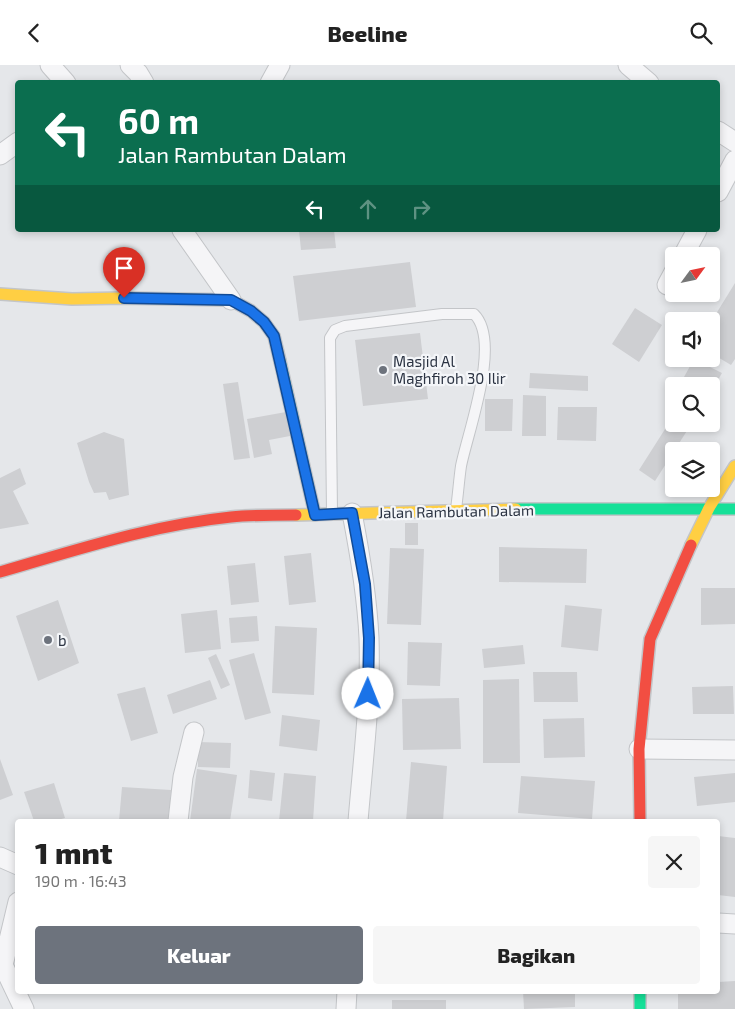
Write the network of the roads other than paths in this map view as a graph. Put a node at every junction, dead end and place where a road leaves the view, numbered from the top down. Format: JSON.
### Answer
{"nodes":[{"id":1,"x":50,"y":65,"type":"edge"},
{"id":2,"x":130,"y":65,"type":"edge"},
{"id":3,"x":280,"y":65,"type":"edge"},
{"id":4,"x":628,"y":65,"type":"edge"},
{"id":5,"x":63,"y":80,"type":"edge"},
{"id":6,"x":142,"y":80,"type":"edge"},
{"id":7,"x":272,"y":80,"type":"edge"},
{"id":8,"x":646,"y":80,"type":"edge"},
{"id":9,"x":15,"y":144,"type":"edge"},
{"id":10,"x":0,"y":155,"type":"edge"},
{"id":11,"x":735,"y":160,"type":"edge"},
{"id":12,"x":720,"y":188,"type":"edge"},
{"id":13,"x":183,"y":232,"type":"edge"},
{"id":14,"x":696,"y":232,"type":"edge"},
{"id":15,"x":688,"y":247,"type":"edge"},
{"id":16,"x":0,"y":294,"type":"edge"},
{"id":17,"x":231,"y":300,"type":"junction"},
{"id":18,"x":735,"y":466,"type":"edge"},
{"id":19,"x":709,"y":508,"type":"junction"},
{"id":20,"x":735,"y":509,"type":"edge"},
{"id":21,"x":456,"y":510,"type":"junction"},
{"id":22,"x":332,"y":513,"type":"junction"},
{"id":23,"x":352,"y":513,"type":"junction"},
{"id":24,"x":315,"y":515,"type":"junction"},
{"id":25,"x":0,"y":572,"type":"edge"},
{"id":26,"x":194,"y":732,"type":"dead end"},
{"id":27,"x":639,"y":749,"type":"junction"},
{"id":28,"x":735,"y":749,"type":"edge"},
{"id":29,"x":178,"y":819,"type":"edge"},
{"id":30,"x":358,"y":819,"type":"edge"},
{"id":31,"x":640,"y":819,"type":"edge"},
{"id":32,"x":0,"y":857,"type":"edge"},
{"id":33,"x":15,"y":864,"type":"edge"},
{"id":34,"x":15,"y":914,"type":"edge"},
{"id":35,"x":720,"y":923,"type":"edge"},
{"id":36,"x":735,"y":924,"type":"edge"},
{"id":37,"x":2,"y":964,"type":"edge"},
{"id":38,"x":15,"y":991,"type":"edge"},
{"id":39,"x":17,"y":994,"type":"edge"},
{"id":40,"x":347,"y":994,"type":"edge"},
{"id":41,"x":640,"y":994,"type":"edge"},
{"id":42,"x":24,"y":1009,"type":"edge"},
{"id":43,"x":346,"y":1009,"type":"edge"},
{"id":44,"x":640,"y":1009,"type":"edge"}],
"edges":[{"from":1,"to":5,"type":"street"},
{"from":2,"to":6,"type":"street"},
{"from":3,"to":7,"type":"street"},
{"from":4,"to":8,"type":"street"},
{"from":9,"to":10,"type":"street"},
{"from":11,"to":12,"type":"street"},
{"from":13,"to":17,"type":"street"},
{"from":14,"to":15,"type":"street"},
{"from":16,"to":17,"type":"street"},
{"from":17,"to":24,"type":"street"},
{"from":18,"to":19,"type":"street"},
{"from":19,"to":20,"type":"street","name":"Jalan Rambutan Dalam"},
{"from":19,"to":21,"type":"street","name":"Jalan Rambutan Dalam"},
{"from":19,"to":27,"type":"street"},
{"from":21,"to":22,"type":"lane"},
{"from":21,"to":23,"type":"street","name":"Jalan Rambutan Dalam"},
{"from":22,"to":23,"type":"street","name":"Jalan Rambutan Dalam"},
{"from":22,"to":24,"type":"street","name":"Jalan Rambutan Dalam"},
{"from":23,"to":30,"type":"street"},
{"from":24,"to":25,"type":"street","name":"Jalan Rambutan Dalam"},
{"from":26,"to":29,"type":"street"},
{"from":27,"to":28,"type":"street"},
{"from":27,"to":31,"type":"street"},
{"from":32,"to":33,"type":"street"},
{"from":34,"to":37,"type":"street"},
{"from":35,"to":36,"type":"street"},
{"from":37,"to":38,"type":"street"},
{"from":39,"to":42,"type":"street"},
{"from":40,"to":43,"type":"street"},
{"from":41,"to":44,"type":"street"}]}
